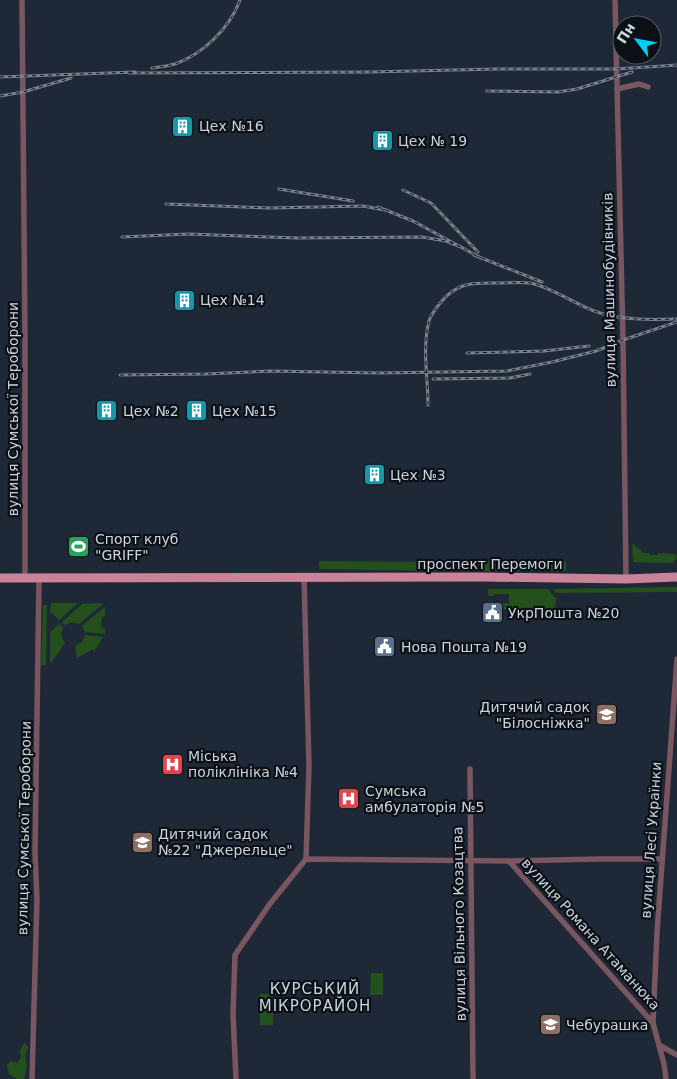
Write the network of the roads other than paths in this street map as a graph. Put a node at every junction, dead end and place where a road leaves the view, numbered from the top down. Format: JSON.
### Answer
{"nodes":[{"id":1,"x":22,"y":0,"type":"edge"},
{"id":2,"x":615,"y":0,"type":"edge"},
{"id":3,"x":648,"y":87,"type":"dead end"},
{"id":4,"x":617,"y":89,"type":"junction"},
{"id":5,"x":304,"y":577,"type":"junction"},
{"id":6,"x":677,"y":577,"type":"edge"},
{"id":7,"x":0,"y":578,"type":"edge"},
{"id":8,"x":25,"y":578,"type":"junction"},
{"id":9,"x":39,"y":578,"type":"junction"},
{"id":10,"x":626,"y":578,"type":"junction"},
{"id":11,"x":677,"y":659,"type":"edge"},
{"id":12,"x":470,"y":769,"type":"dead end"},
{"id":13,"x":306,"y":859,"type":"junction"},
{"id":14,"x":662,"y":859,"type":"junction"},
{"id":15,"x":471,"y":860,"type":"junction"},
{"id":16,"x":508,"y":861,"type":"junction"},
{"id":17,"x":653,"y":1023,"type":"junction"},
{"id":18,"x":659,"y":1045,"type":"junction"},
{"id":19,"x":677,"y":1055,"type":"edge"},
{"id":20,"x":32,"y":1079,"type":"edge"},
{"id":21,"x":236,"y":1079,"type":"edge"},
{"id":22,"x":474,"y":1079,"type":"edge"},
{"id":23,"x":666,"y":1079,"type":"edge"}],
"edges":[{"from":1,"to":8,"type":"street","name":"вулиця Сумської Тероборони"},
{"from":2,"to":4,"type":"street","name":"вулиця Машинобудівників"},
{"from":3,"to":4,"type":"street"},
{"from":4,"to":10,"type":"street","name":"вулиця Машинобудівників"},
{"from":5,"to":9,"type":"main road","name":"проспект Перемоги"},
{"from":5,"to":10,"type":"main road","name":"проспект Перемоги"},
{"from":5,"to":13,"type":"street"},
{"from":6,"to":10,"type":"main road","name":"проспект Перемоги"},
{"from":7,"to":8,"type":"main road","name":"проспект Перемоги"},
{"from":8,"to":9,"type":"main road","name":"проспект Перемоги"},
{"from":9,"to":20,"type":"street","name":"вулиця Сумської Тероборони"},
{"from":11,"to":14,"type":"street","name":"вулиця Лесі Українки"},
{"from":12,"to":15,"type":"street","name":"вулиця Вільного Козацтва"},
{"from":13,"to":15,"type":"street","name":"вулиця Романа Атаманюка"},
{"from":13,"to":21,"type":"street"},
{"from":14,"to":16,"type":"street"},
{"from":14,"to":17,"type":"street","name":"вулиця Лесі Українки"},
{"from":15,"to":16,"type":"street","name":"вулиця Романа Атаманюка"},
{"from":15,"to":22,"type":"street","name":"вулиця Вільного Козацтва"},
{"from":16,"to":17,"type":"street","name":"вулиця Романа Атаманюка"},
{"from":17,"to":18,"type":"street","name":"вулиця Романа Атаманюка"},
{"from":18,"to":19,"type":"street"},
{"from":18,"to":23,"type":"street","name":"вулиця Романа Атаманюка"}]}
